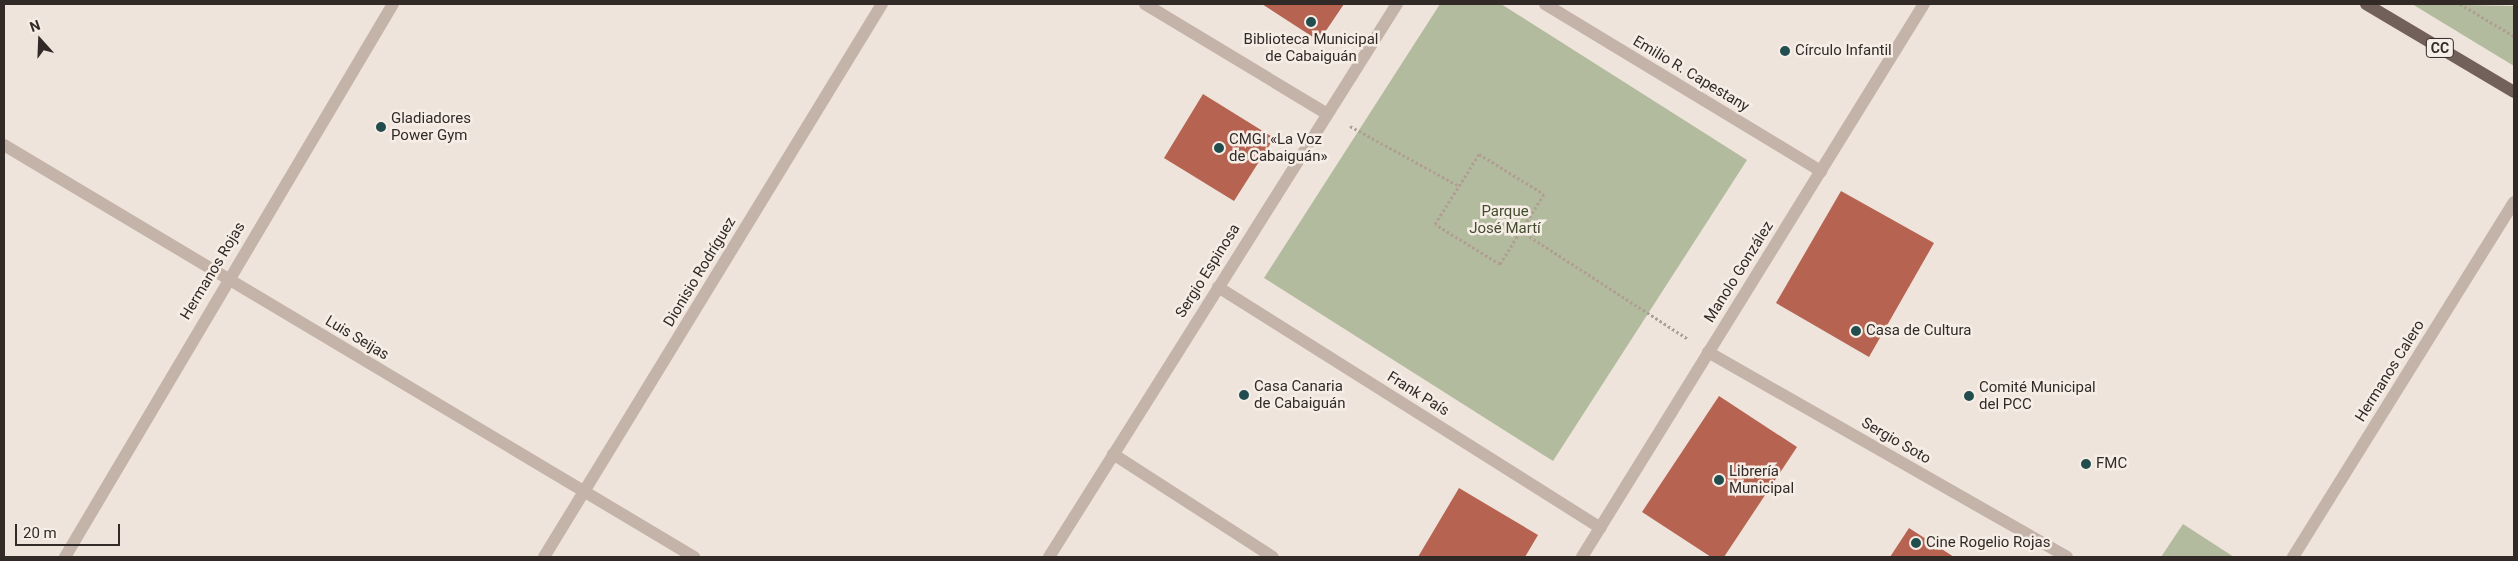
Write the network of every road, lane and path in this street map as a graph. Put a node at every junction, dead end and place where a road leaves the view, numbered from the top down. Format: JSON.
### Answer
{"nodes":[{"id":1,"x":394,"y":4,"type":"edge"},
{"id":2,"x":882,"y":4,"type":"edge"},
{"id":3,"x":1145,"y":4,"type":"edge"},
{"id":4,"x":1397,"y":4,"type":"edge"},
{"id":5,"x":1545,"y":4,"type":"edge"},
{"id":6,"x":1924,"y":4,"type":"edge"},
{"id":7,"x":2366,"y":4,"type":"edge"},
{"id":8,"x":2460,"y":4,"type":"edge"},
{"id":9,"x":2514,"y":36,"type":"edge"},
{"id":10,"x":2514,"y":92,"type":"edge"},
{"id":11,"x":1326,"y":113,"type":"junction"},
{"id":12,"x":4,"y":145,"type":"edge"},
{"id":13,"x":1821,"y":171,"type":"junction"},
{"id":14,"x":1459,"y":186,"type":"junction"},
{"id":15,"x":2514,"y":202,"type":"edge"},
{"id":16,"x":1521,"y":231,"type":"junction"},
{"id":17,"x":226,"y":279,"type":"junction"},
{"id":18,"x":1218,"y":287,"type":"junction"},
{"id":19,"x":1708,"y":352,"type":"junction"},
{"id":20,"x":1114,"y":454,"type":"junction"},
{"id":21,"x":585,"y":493,"type":"junction"},
{"id":22,"x":1600,"y":528,"type":"junction"},
{"id":23,"x":65,"y":557,"type":"edge"},
{"id":24,"x":544,"y":557,"type":"edge"},
{"id":25,"x":694,"y":557,"type":"edge"},
{"id":26,"x":1049,"y":557,"type":"edge"},
{"id":27,"x":1273,"y":557,"type":"edge"},
{"id":28,"x":1582,"y":557,"type":"edge"},
{"id":29,"x":2067,"y":557,"type":"edge"},
{"id":30,"x":2293,"y":557,"type":"edge"}],
"edges":[{"from":1,"to":17,"type":"street","name":"Hermanos Rojas"},
{"from":2,"to":21,"type":"street","name":"Dionisio Rodríguez"},
{"from":3,"to":11,"type":"street"},
{"from":4,"to":11,"type":"street","name":"Sergio Espinosa"},
{"from":5,"to":13,"type":"street","name":"Emilio R. Capestany"},
{"from":6,"to":13,"type":"street","name":"Manolo González"},
{"from":7,"to":10,"type":"main road","number":"CC"},
{"from":8,"to":9,"type":"path"},
{"from":11,"to":14,"type":"path"},
{"from":11,"to":18,"type":"street","name":"Sergio Espinosa"},
{"from":12,"to":17,"type":"street","name":"Luis Seijas"},
{"from":13,"to":19,"type":"street","name":"Manolo González"},
{"from":14,"to":16,"type":"path"},
{"from":14,"to":16,"type":"path"},
{"from":15,"to":30,"type":"street","name":"Hermanos Calero"},
{"from":16,"to":19,"type":"path"},
{"from":17,"to":21,"type":"street","name":"Luis Seijas"},
{"from":17,"to":23,"type":"street","name":"Hermanos Rojas"},
{"from":18,"to":20,"type":"street","name":"Sergio Espinosa"},
{"from":18,"to":22,"type":"street","name":"Frank País"},
{"from":19,"to":22,"type":"street","name":"Manolo González"},
{"from":19,"to":29,"type":"street","name":"Sergio Soto"},
{"from":20,"to":26,"type":"street","name":"Sergio Espinosa"},
{"from":20,"to":27,"type":"street"},
{"from":21,"to":24,"type":"street","name":"Dionisio Rodríguez"},
{"from":21,"to":25,"type":"street","name":"Luis Seijas"},
{"from":22,"to":28,"type":"street","name":"Manolo González"}]}
